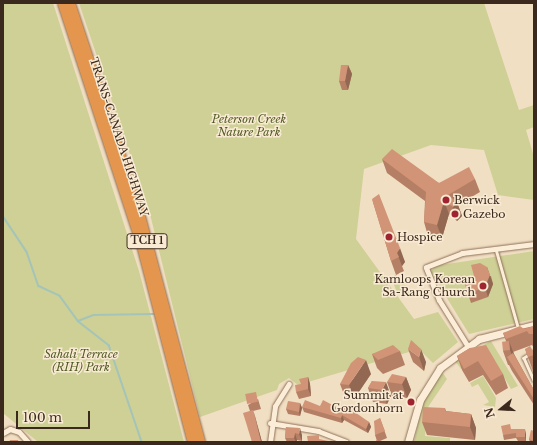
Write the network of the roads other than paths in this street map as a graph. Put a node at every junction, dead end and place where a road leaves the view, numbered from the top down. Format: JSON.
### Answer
{"nodes":[{"id":1,"x":62,"y":3,"type":"edge"},
{"id":2,"x":70,"y":3,"type":"edge"},
{"id":3,"x":80,"y":44,"type":"junction"},
{"id":4,"x":534,"y":244,"type":"edge"},
{"id":5,"x":496,"y":249,"type":"junction"},
{"id":6,"x":534,"y":325,"type":"edge"},
{"id":7,"x":518,"y":327,"type":"junction"},
{"id":8,"x":467,"y":345,"type":"junction"},
{"id":9,"x":534,"y":352,"type":"edge"},
{"id":10,"x":534,"y":380,"type":"edge"},
{"id":11,"x":289,"y":384,"type":"dead end"},
{"id":12,"x":270,"y":423,"type":"junction"},
{"id":13,"x":3,"y":433,"type":"edge"},
{"id":14,"x":28,"y":442,"type":"edge"},
{"id":15,"x":192,"y":442,"type":"edge"},
{"id":16,"x":200,"y":442,"type":"edge"},
{"id":17,"x":270,"y":442,"type":"edge"},
{"id":18,"x":346,"y":442,"type":"edge"},
{"id":19,"x":408,"y":442,"type":"edge"}],
"edges":[{"from":1,"to":3,"type":"highway","name":"TRANS-CANADA HIGHWAY","number":"TCH 1"},
{"from":2,"to":3,"type":"highway","name":"TRANS-CANADA HIGHWAY","number":"TCH 1"},
{"from":3,"to":15,"type":"highway","name":"TRANS-CANADA HIGHWAY","number":"TCH 1"},
{"from":3,"to":16,"type":"highway","name":"TRANS-CANADA HIGHWAY","number":"TCH 1"},
{"from":4,"to":5,"type":"street"},
{"from":5,"to":7,"type":"lane"},
{"from":5,"to":8,"type":"street"},
{"from":6,"to":7,"type":"main road"},
{"from":7,"to":8,"type":"main road"},
{"from":8,"to":19,"type":"main road"},
{"from":9,"to":10,"type":"lane"},
{"from":11,"to":12,"type":"street"},
{"from":12,"to":17,"type":"street"},
{"from":12,"to":18,"type":"street"},
{"from":13,"to":14,"type":"street"}]}
